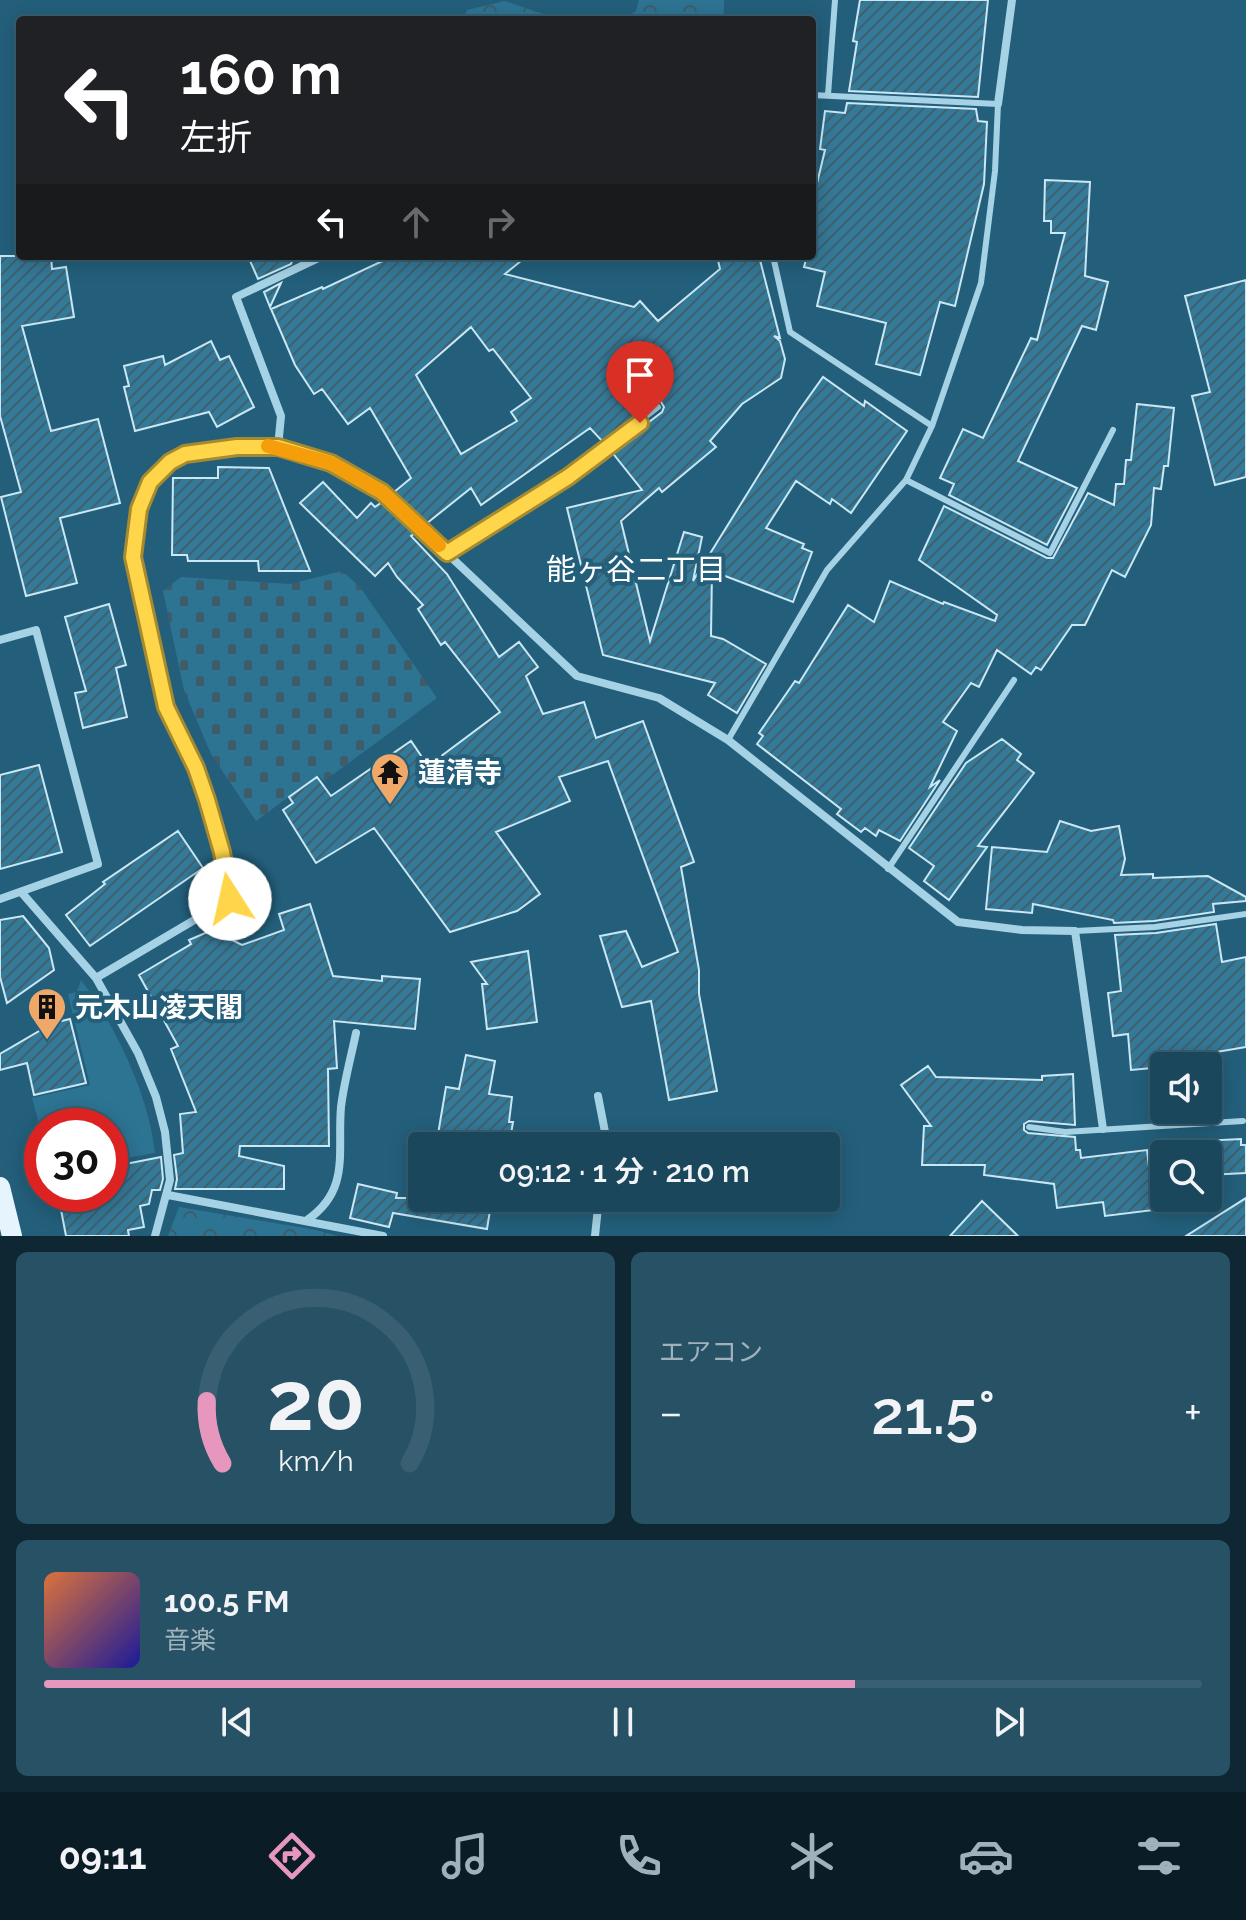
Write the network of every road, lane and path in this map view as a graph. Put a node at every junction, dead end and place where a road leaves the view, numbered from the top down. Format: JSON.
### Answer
{"nodes":[{"id":1,"x":835,"y":0,"type":"edge"},
{"id":2,"x":1012,"y":0,"type":"edge"},
{"id":3,"x":816,"y":95,"type":"edge"},
{"id":4,"x":828,"y":95,"type":"junction"},
{"id":5,"x":998,"y":104,"type":"junction"},
{"id":6,"x":315,"y":260,"type":"edge"},
{"id":7,"x":774,"y":260,"type":"edge"},
{"id":8,"x":658,"y":407,"type":"dead end"},
{"id":9,"x":932,"y":426,"type":"junction"},
{"id":10,"x":1113,"y":430,"type":"dead end"},
{"id":11,"x":278,"y":447,"type":"junction"},
{"id":12,"x":906,"y":480,"type":"junction"},
{"id":13,"x":447,"y":553,"type":"junction"},
{"id":14,"x":0,"y":640,"type":"edge"},
{"id":15,"x":1014,"y":680,"type":"dead end"},
{"id":16,"x":728,"y":740,"type":"junction"},
{"id":17,"x":888,"y":869,"type":"junction"},
{"id":18,"x":22,"y":893,"type":"junction"},
{"id":19,"x":0,"y":899,"type":"edge"},
{"id":20,"x":1246,"y":914,"type":"edge"},
{"id":21,"x":1075,"y":931,"type":"junction"},
{"id":22,"x":96,"y":978,"type":"junction"},
{"id":23,"x":356,"y":1033,"type":"dead end"},
{"id":24,"x":598,"y":1096,"type":"dead end"},
{"id":25,"x":1243,"y":1121,"type":"dead end"},
{"id":26,"x":1029,"y":1127,"type":"dead end"},
{"id":27,"x":1103,"y":1129,"type":"junction"},
{"id":28,"x":605,"y":1132,"type":"edge"},
{"id":29,"x":0,"y":1187,"type":"edge"},
{"id":30,"x":168,"y":1195,"type":"junction"},
{"id":31,"x":598,"y":1212,"type":"edge"},
{"id":32,"x":307,"y":1220,"type":"junction"},
{"id":33,"x":12,"y":1236,"type":"edge"},
{"id":34,"x":155,"y":1236,"type":"edge"},
{"id":35,"x":383,"y":1236,"type":"edge"},
{"id":36,"x":595,"y":1236,"type":"edge"}],
"edges":[{"from":1,"to":4,"type":"lane"},
{"from":2,"to":5,"type":"street"},
{"from":3,"to":4,"type":"lane"},
{"from":4,"to":5,"type":"lane"},
{"from":5,"to":9,"type":"lane"},
{"from":6,"to":11,"type":"street"},
{"from":7,"to":9,"type":"lane"},
{"from":8,"to":13,"type":"lane"},
{"from":9,"to":12,"type":"lane"},
{"from":10,"to":12,"type":"lane"},
{"from":11,"to":13,"type":"street"},
{"from":11,"to":22,"type":"street"},
{"from":12,"to":16,"type":"lane"},
{"from":13,"to":16,"type":"street"},
{"from":14,"to":18,"type":"street"},
{"from":15,"to":17,"type":"lane"},
{"from":16,"to":17,"type":"street"},
{"from":17,"to":21,"type":"street"},
{"from":18,"to":19,"type":"street"},
{"from":18,"to":22,"type":"street"},
{"from":20,"to":21,"type":"lane"},
{"from":21,"to":27,"type":"street"},
{"from":22,"to":30,"type":"street"},
{"from":23,"to":32,"type":"street"},
{"from":24,"to":28,"type":"street"},
{"from":25,"to":27,"type":"lane"},
{"from":26,"to":27,"type":"lane"},
{"from":29,"to":33,"type":"main road"},
{"from":30,"to":32,"type":"street"},
{"from":30,"to":34,"type":"street"},
{"from":31,"to":36,"type":"street"},
{"from":32,"to":35,"type":"street"}]}
